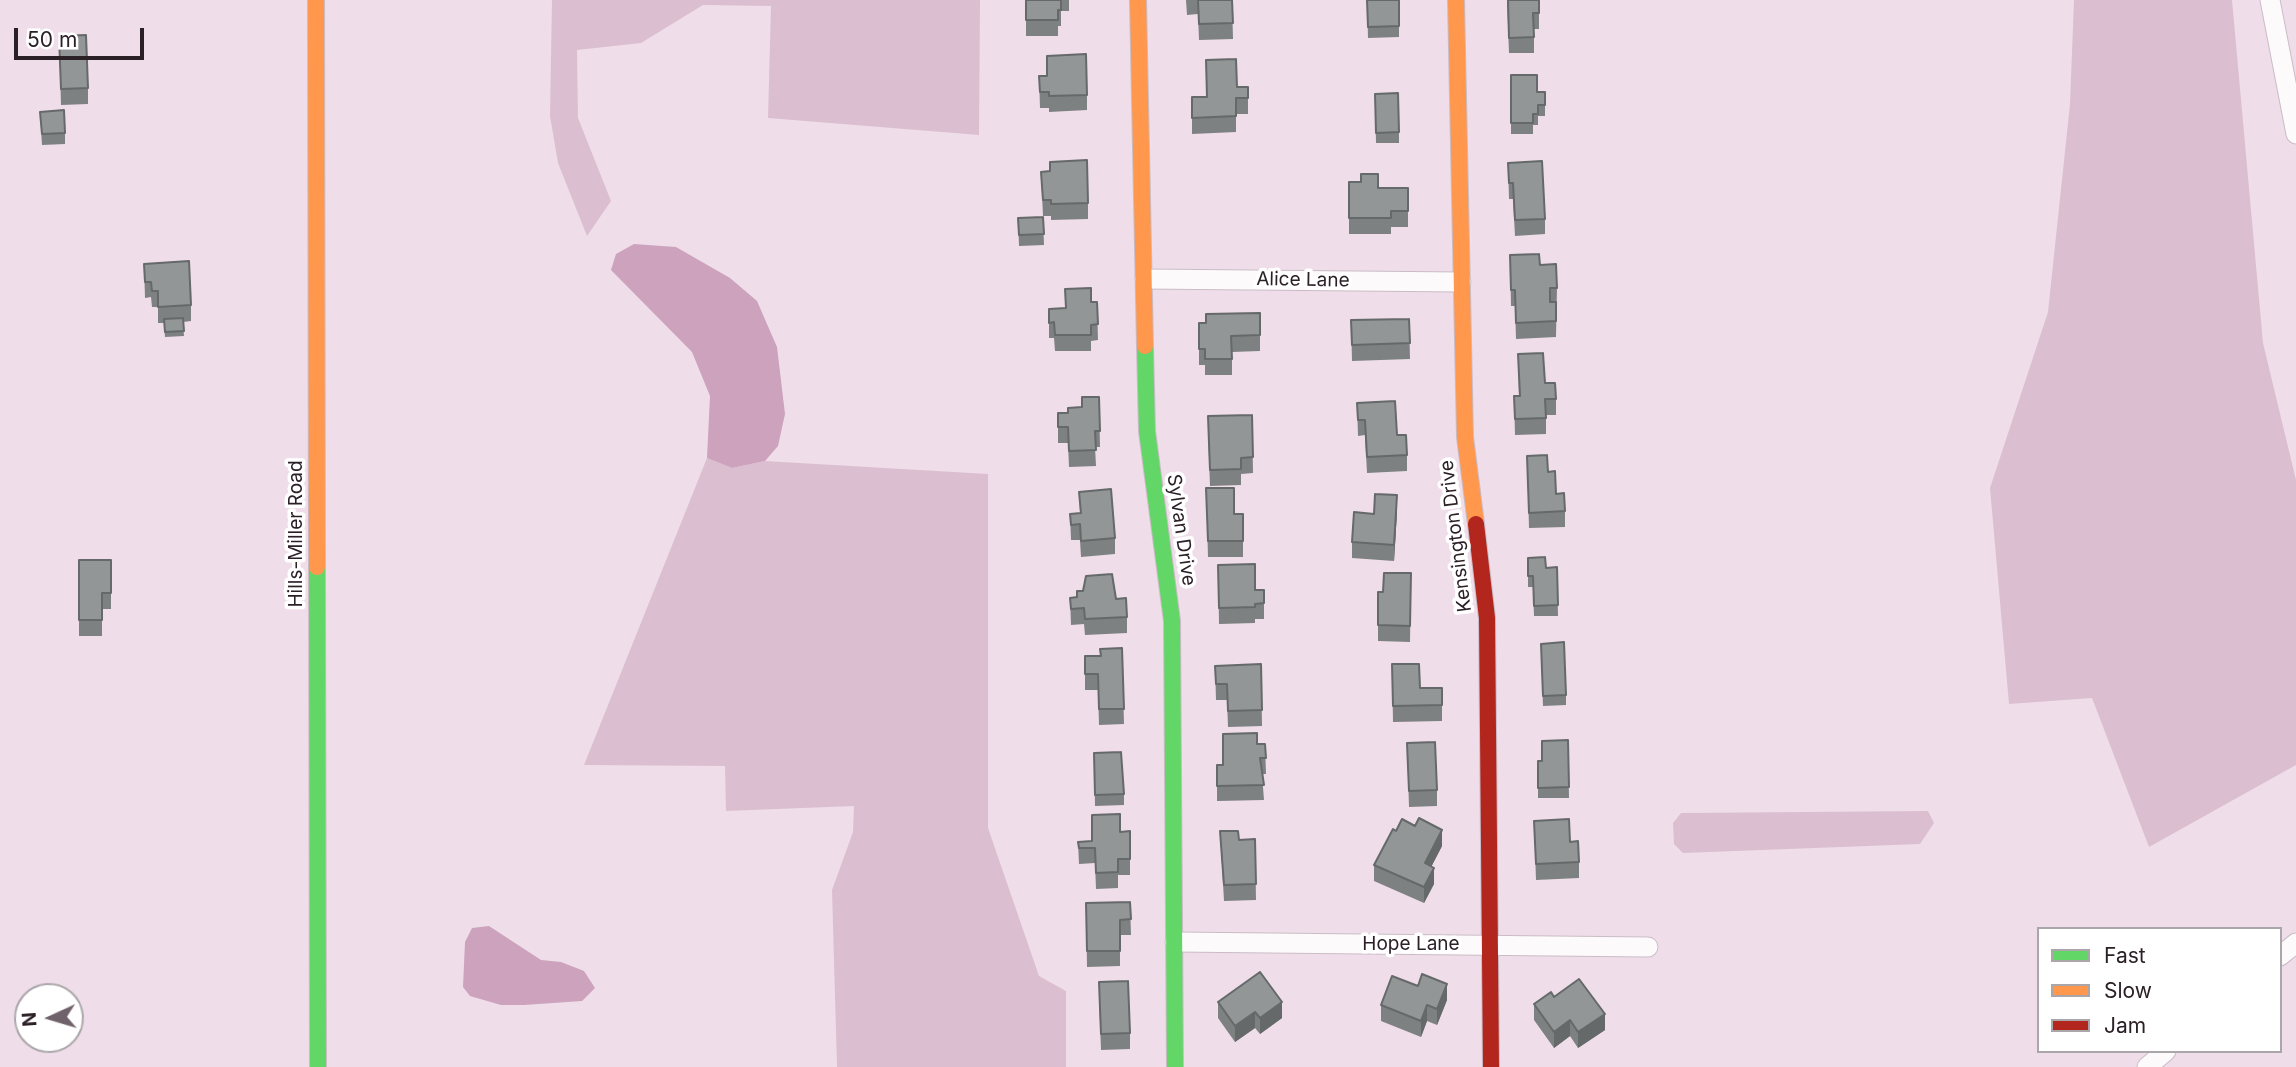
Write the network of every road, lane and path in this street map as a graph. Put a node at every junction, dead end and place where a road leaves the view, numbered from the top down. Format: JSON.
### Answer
{"nodes":[{"id":1,"x":316,"y":0,"type":"edge"},
{"id":2,"x":1139,"y":0,"type":"edge"},
{"id":3,"x":1455,"y":0,"type":"edge"},
{"id":4,"x":2270,"y":0,"type":"edge"},
{"id":5,"x":2286,"y":39,"type":"edge"},
{"id":6,"x":2296,"y":134,"type":"edge"},
{"id":7,"x":1145,"y":279,"type":"junction"},
{"id":8,"x":1461,"y":282,"type":"junction"},
{"id":9,"x":1175,"y":943,"type":"junction"},
{"id":10,"x":2296,"y":943,"type":"edge"},
{"id":11,"x":1491,"y":945,"type":"junction"},
{"id":12,"x":1648,"y":947,"type":"dead end"},
{"id":13,"x":2282,"y":954,"type":"edge"},
{"id":14,"x":2164,"y":1053,"type":"edge"},
{"id":15,"x":318,"y":1067,"type":"edge"},
{"id":16,"x":1175,"y":1067,"type":"edge"},
{"id":17,"x":1491,"y":1067,"type":"edge"},
{"id":18,"x":2147,"y":1067,"type":"edge"}],
"edges":[{"from":1,"to":15,"type":"street","name":"Hills-Miller Road"},
{"from":2,"to":7,"type":"street","name":"Sylvan Drive"},
{"from":3,"to":8,"type":"street","name":"Kensington Drive"},
{"from":4,"to":5,"type":"street"},
{"from":5,"to":6,"type":"street"},
{"from":7,"to":8,"type":"street","name":"Alice Lane"},
{"from":7,"to":9,"type":"street","name":"Sylvan Drive"},
{"from":8,"to":11,"type":"street","name":"Kensington Drive"},
{"from":9,"to":11,"type":"street","name":"Hope Lane"},
{"from":9,"to":16,"type":"street","name":"Sylvan Drive"},
{"from":10,"to":13,"type":"street"},
{"from":11,"to":12,"type":"street","name":"Hope Lane"},
{"from":11,"to":17,"type":"street","name":"Kensington Drive"},
{"from":14,"to":18,"type":"street"}]}
